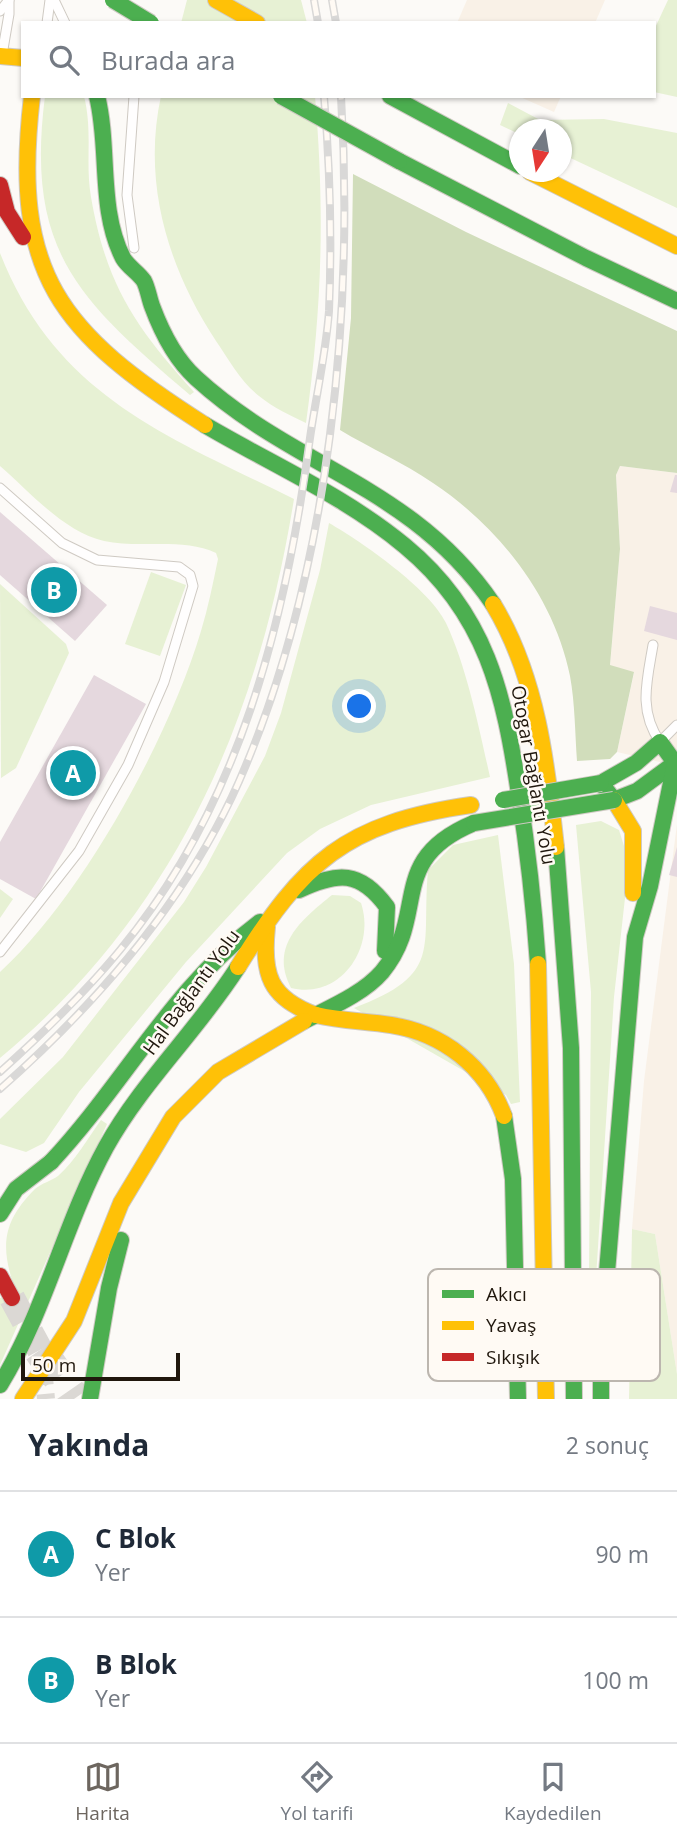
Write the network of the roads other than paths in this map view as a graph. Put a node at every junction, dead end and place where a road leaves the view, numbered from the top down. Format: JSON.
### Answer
{"nodes":[{"id":1,"x":9,"y":0,"type":"edge"},
{"id":2,"x":52,"y":0,"type":"edge"},
{"id":3,"x":113,"y":0,"type":"edge"},
{"id":4,"x":216,"y":0,"type":"edge"},
{"id":5,"x":0,"y":11,"type":"edge"},
{"id":6,"x":151,"y":17,"type":"edge"},
{"id":7,"x":47,"y":21,"type":"edge"},
{"id":8,"x":64,"y":21,"type":"edge"},
{"id":9,"x":253,"y":21,"type":"edge"},
{"id":10,"x":0,"y":57,"type":"edge"},
{"id":11,"x":21,"y":58,"type":"edge"},
{"id":12,"x":32,"y":98,"type":"edge"},
{"id":13,"x":98,"y":98,"type":"edge"},
{"id":14,"x":134,"y":98,"type":"edge"},
{"id":15,"x":285,"y":98,"type":"edge"},
{"id":16,"x":393,"y":98,"type":"edge"},
{"id":17,"x":509,"y":160,"type":"edge"},
{"id":18,"x":550,"y":182,"type":"edge"},
{"id":19,"x":0,"y":185,"type":"edge"},
{"id":20,"x":677,"y":246,"type":"edge"},
{"id":21,"x":38,"y":250,"type":"junction"},
{"id":22,"x":143,"y":280,"type":"junction"},
{"id":23,"x":677,"y":301,"type":"edge"},
{"id":24,"x":0,"y":488,"type":"edge"},
{"id":25,"x":653,"y":645,"type":"dead end"},
{"id":26,"x":677,"y":725,"type":"edge"},
{"id":27,"x":660,"y":742,"type":"junction"},
{"id":28,"x":676,"y":762,"type":"edge"},
{"id":29,"x":601,"y":783,"type":"junction"},
{"id":30,"x":614,"y":800,"type":"junction"},
{"id":31,"x":286,"y":895,"type":"junction"},
{"id":32,"x":269,"y":917,"type":"junction"},
{"id":33,"x":635,"y":937,"type":"junction"},
{"id":34,"x":0,"y":951,"type":"edge"},
{"id":35,"x":380,"y":974,"type":"junction"},
{"id":36,"x":316,"y":1015,"type":"junction"},
{"id":37,"x":51,"y":1162,"type":"junction"},
{"id":38,"x":141,"y":1171,"type":"junction"},
{"id":39,"x":10,"y":1177,"type":"dead end"},
{"id":40,"x":0,"y":1214,"type":"edge"},
{"id":41,"x":516,"y":1269,"type":"edge"},
{"id":42,"x":545,"y":1269,"type":"edge"},
{"id":43,"x":572,"y":1269,"type":"edge"},
{"id":44,"x":607,"y":1269,"type":"edge"},
{"id":45,"x":0,"y":1276,"type":"edge"},
{"id":46,"x":12,"y":1298,"type":"tunnel mouth"},
{"id":47,"x":518,"y":1381,"type":"edge"},
{"id":48,"x":546,"y":1381,"type":"edge"},
{"id":49,"x":574,"y":1381,"type":"edge"},
{"id":50,"x":602,"y":1381,"type":"edge"},
{"id":51,"x":615,"y":1381,"type":"edge"},
{"id":52,"x":0,"y":1385,"type":"edge"},
{"id":53,"x":23,"y":1399,"type":"edge"},
{"id":54,"x":90,"y":1399,"type":"edge"},
{"id":55,"x":518,"y":1399,"type":"edge"},
{"id":56,"x":546,"y":1399,"type":"edge"},
{"id":57,"x":574,"y":1399,"type":"edge"},
{"id":58,"x":601,"y":1399,"type":"edge"},
{"id":59,"x":615,"y":1399,"type":"edge"}],
"edges":[{"from":1,"to":5,"type":"lane"},
{"from":1,"to":10,"type":"lane"},
{"from":2,"to":7,"type":"lane"},
{"from":2,"to":8,"type":"lane"},
{"from":3,"to":6,"type":"main road","bridge":true},
{"from":4,"to":9,"type":"main road"},
{"from":10,"to":11,"type":"main road"},
{"from":12,"to":21,"type":"main road"},
{"from":13,"to":22,"type":"main road","name":"Otogar Bağlantı Yolu"},
{"from":14,"to":22,"type":"lane"},
{"from":15,"to":23,"type":"main road","bridge":true},
{"from":16,"to":17,"type":"main road"},
{"from":18,"to":20,"type":"main road"},
{"from":19,"to":21,"type":"main road"},
{"from":21,"to":42,"type":"main road","name":"Otogar Bağlantı Yolu"},
{"from":22,"to":43,"type":"main road","name":"Otogar Bağlantı Yolu"},
{"from":24,"to":34,"type":"lane"},
{"from":25,"to":27,"type":"lane"},
{"from":26,"to":27,"type":"lane"},
{"from":27,"to":28,"type":"main road"},
{"from":27,"to":29,"type":"main road"},
{"from":28,"to":30,"type":"main road"},
{"from":28,"to":33,"type":"main road"},
{"from":29,"to":30,"type":"main road"},
{"from":29,"to":31,"type":"main road","name":"Hal Bağlantı Yolu","bridge":true},
{"from":30,"to":33,"type":"main road"},
{"from":30,"to":35,"type":"main road","bridge":true},
{"from":31,"to":32,"type":"main road","name":"Hal Bağlantı Yolu"},
{"from":31,"to":35,"type":"main road"},
{"from":32,"to":36,"type":"main road"},
{"from":32,"to":37,"type":"main road"},
{"from":32,"to":52,"type":"main road","name":"Hal Bağlantı Yolu"},
{"from":33,"to":44,"type":"main road"},
{"from":35,"to":36,"type":"main road"},
{"from":36,"to":38,"type":"main road"},
{"from":36,"to":41,"type":"main road"},
{"from":37,"to":39,"type":"main road"},
{"from":37,"to":40,"type":"main road"},
{"from":38,"to":53,"type":"main road"},
{"from":38,"to":54,"type":"main road"},
{"from":45,"to":46,"type":"main road"},
{"from":47,"to":55,"type":"main road"},
{"from":48,"to":56,"type":"main road","name":"Otogar Bağlantı Yolu"},
{"from":49,"to":57,"type":"main road","name":"Otogar Bağlantı Yolu"},
{"from":50,"to":58,"type":"main road"},
{"from":51,"to":59,"type":"main road"}]}
